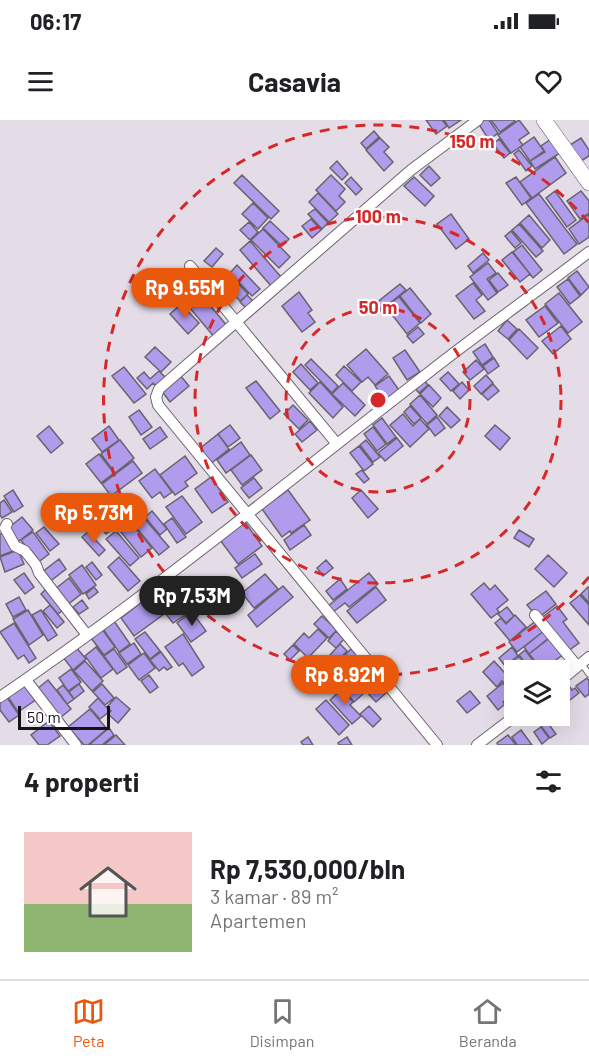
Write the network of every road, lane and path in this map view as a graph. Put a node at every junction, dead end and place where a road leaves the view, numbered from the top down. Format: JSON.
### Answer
{"nodes":[{"id":1,"x":478,"y":120,"type":"edge"},
{"id":2,"x":544,"y":120,"type":"edge"},
{"id":3,"x":589,"y":183,"type":"edge"},
{"id":4,"x":589,"y":252,"type":"edge"},
{"id":5,"x":189,"y":266,"type":"dead end"},
{"id":6,"x":236,"y":322,"type":"junction"},
{"id":7,"x":337,"y":444,"type":"junction"},
{"id":8,"x":247,"y":515,"type":"junction"},
{"id":9,"x":7,"y":524,"type":"dead end"},
{"id":10,"x":535,"y":615,"type":"dead end"},
{"id":11,"x":87,"y":635,"type":"junction"},
{"id":12,"x":582,"y":662,"type":"edge"},
{"id":13,"x":570,"y":672,"type":"edge"},
{"id":14,"x":589,"y":674,"type":"edge"},
{"id":15,"x":26,"y":680,"type":"junction"},
{"id":16,"x":0,"y":697,"type":"edge"},
{"id":17,"x":504,"y":724,"type":"edge"},
{"id":18,"x":76,"y":745,"type":"edge"},
{"id":19,"x":437,"y":745,"type":"edge"},
{"id":20,"x":477,"y":745,"type":"edge"}],
"edges":[{"from":1,"to":6,"type":"street"},
{"from":2,"to":3,"type":"street"},
{"from":4,"to":7,"type":"street"},
{"from":5,"to":6,"type":"street"},
{"from":6,"to":7,"type":"street"},
{"from":6,"to":8,"type":"street"},
{"from":7,"to":8,"type":"street"},
{"from":8,"to":11,"type":"street"},
{"from":8,"to":19,"type":"street"},
{"from":9,"to":11,"type":"street"},
{"from":10,"to":12,"type":"street"},
{"from":11,"to":15,"type":"street"},
{"from":12,"to":13,"type":"street"},
{"from":12,"to":14,"type":"lane"},
{"from":15,"to":16,"type":"street"},
{"from":15,"to":18,"type":"street"},
{"from":17,"to":20,"type":"street"}]}
